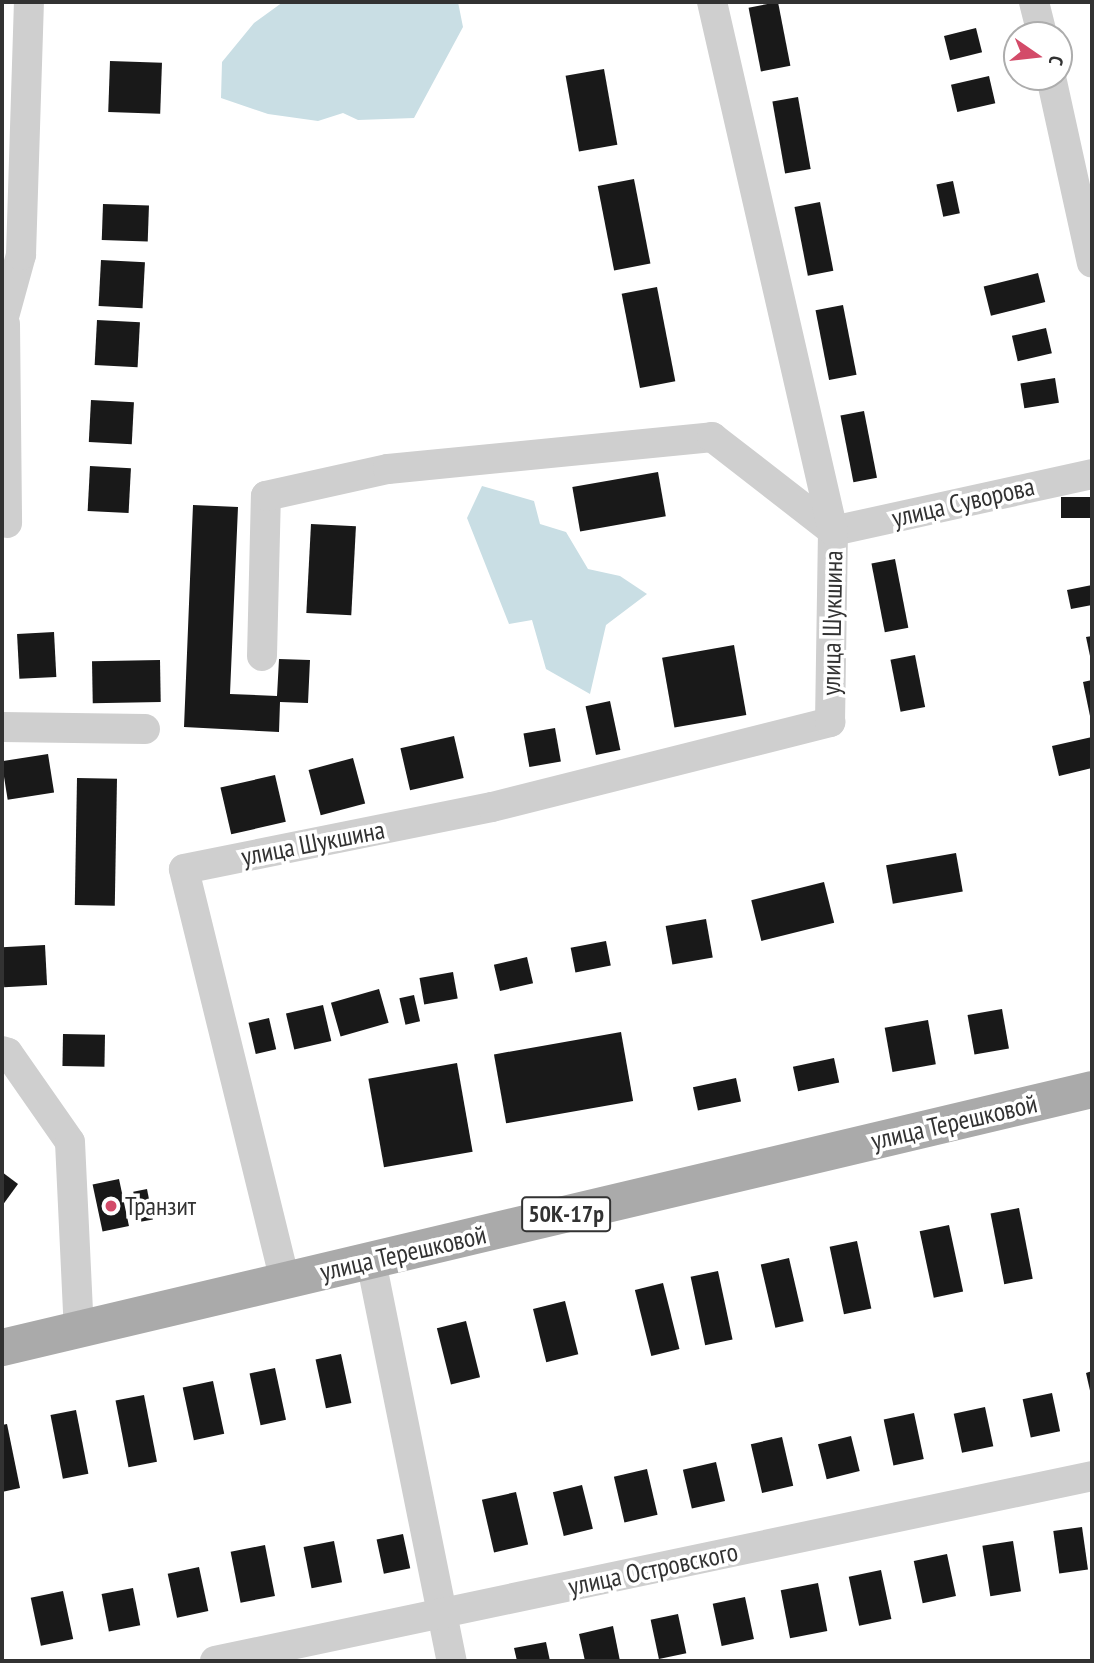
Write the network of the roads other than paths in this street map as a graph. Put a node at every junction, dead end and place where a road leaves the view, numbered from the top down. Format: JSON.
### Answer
{"nodes":[{"id":1,"x":29,"y":2,"type":"edge"},
{"id":2,"x":712,"y":2,"type":"edge"},
{"id":3,"x":1034,"y":2,"type":"edge"},
{"id":4,"x":1039,"y":21,"type":"edge"},
{"id":5,"x":1054,"y":91,"type":"edge"},
{"id":6,"x":1092,"y":263,"type":"edge"},
{"id":7,"x":3,"y":324,"type":"edge"},
{"id":8,"x":1092,"y":474,"type":"edge"},
{"id":9,"x":7,"y":523,"type":"dead end"},
{"id":10,"x":833,"y":531,"type":"junction"},
{"id":11,"x":262,"y":656,"type":"dead end"},
{"id":12,"x":2,"y":727,"type":"edge"},
{"id":13,"x":145,"y":729,"type":"dead end"},
{"id":14,"x":2,"y":1051,"type":"edge"},
{"id":15,"x":1092,"y":1089,"type":"edge"},
{"id":16,"x":371,"y":1261,"type":"junction"},
{"id":17,"x":285,"y":1281,"type":"junction"},
{"id":18,"x":79,"y":1330,"type":"junction"},
{"id":19,"x":2,"y":1334,"type":"edge"},
{"id":20,"x":40,"y":1339,"type":"junction"},
{"id":21,"x":2,"y":1347,"type":"edge"},
{"id":22,"x":1092,"y":1476,"type":"edge"},
{"id":23,"x":441,"y":1614,"type":"junction"},
{"id":24,"x":215,"y":1661,"type":"edge"},
{"id":25,"x":452,"y":1661,"type":"edge"}],
"edges":[{"from":1,"to":7,"type":"street"},
{"from":2,"to":10,"type":"street","name":"улица Шукшина"},
{"from":3,"to":4,"type":"street"},
{"from":5,"to":6,"type":"street"},
{"from":7,"to":9,"type":"street"},
{"from":8,"to":10,"type":"street","name":"улица Суворова"},
{"from":10,"to":11,"type":"street"},
{"from":10,"to":17,"type":"street","name":"улица Шукшина"},
{"from":12,"to":13,"type":"street"},
{"from":14,"to":18,"type":"street"},
{"from":15,"to":16,"type":"main road","name":"улица Терешковой","number":"50К-17р"},
{"from":16,"to":17,"type":"main road","name":"улица Терешковой","number":"50К-17р"},
{"from":16,"to":23,"type":"street"},
{"from":17,"to":18,"type":"main road","name":"улица Терешковой","number":"50К-17р"},
{"from":18,"to":20,"type":"main road","name":"улица Терешковой","number":"50К-17р"},
{"from":19,"to":20,"type":"main road","name":"улица Терешковой","number":"50К-17р"},
{"from":20,"to":21,"type":"main road","name":"улица Терешковой","number":"50К-17р"},
{"from":22,"to":23,"type":"street","name":"улица Островского"},
{"from":23,"to":24,"type":"street","name":"улица Островского"},
{"from":23,"to":25,"type":"street"}]}
